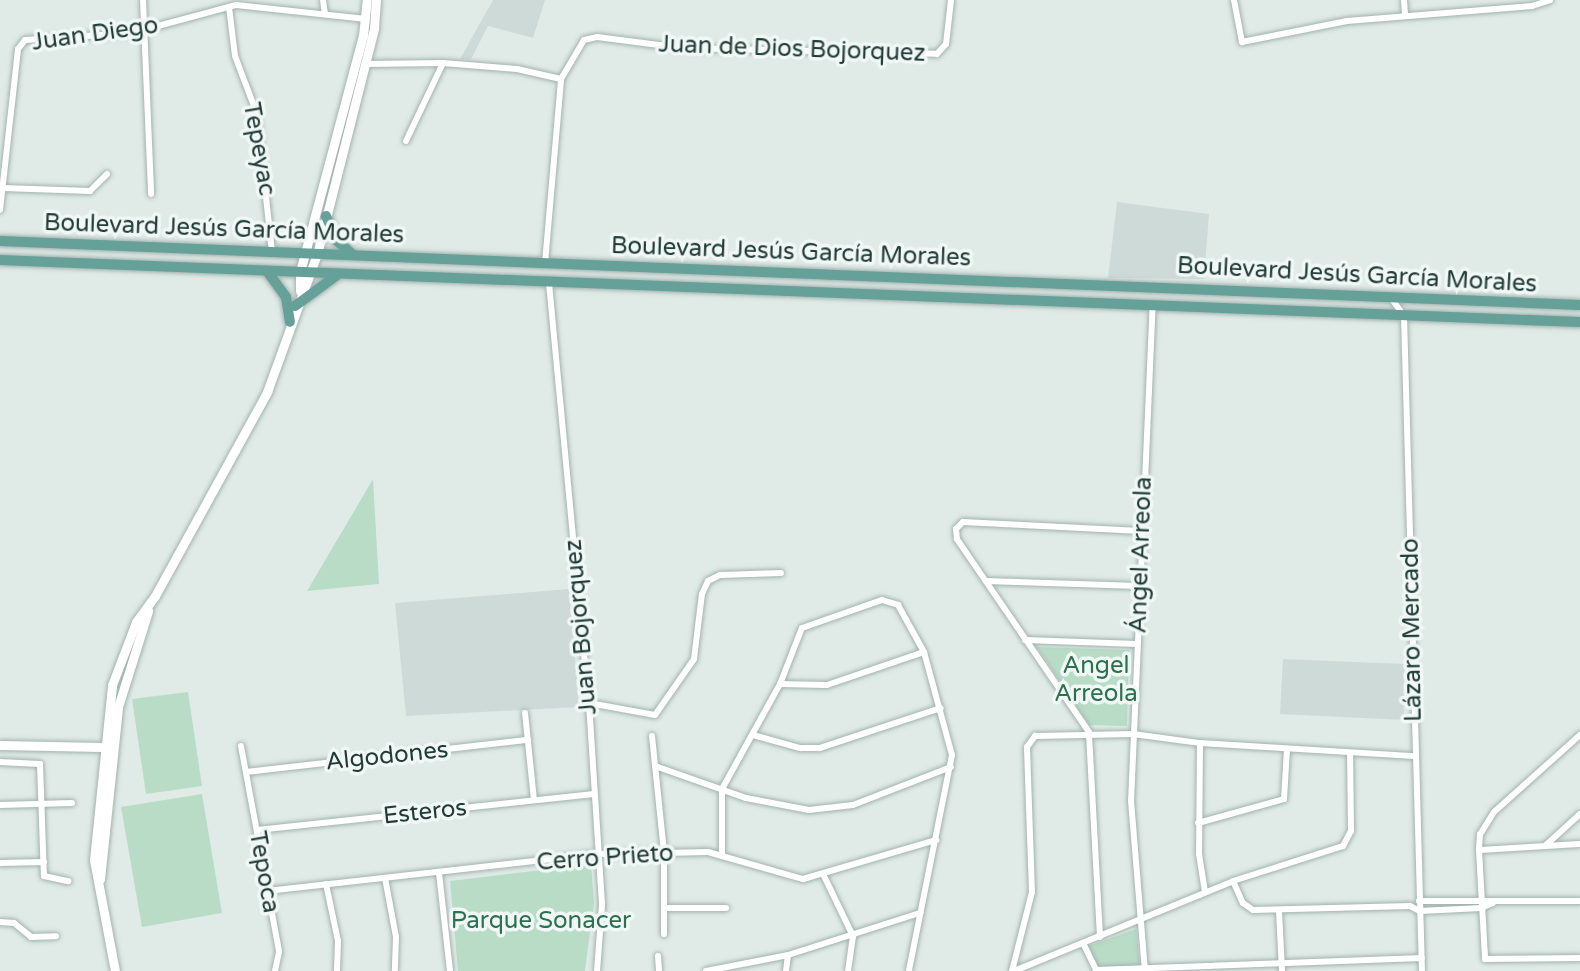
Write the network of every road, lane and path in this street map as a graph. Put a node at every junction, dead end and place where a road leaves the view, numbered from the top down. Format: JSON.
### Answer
{"nodes":[{"id":1,"x":143,"y":0,"type":"edge"},
{"id":2,"x":323,"y":0,"type":"edge"},
{"id":3,"x":368,"y":0,"type":"edge"},
{"id":4,"x":376,"y":0,"type":"edge"},
{"id":5,"x":951,"y":0,"type":"edge"},
{"id":6,"x":1234,"y":0,"type":"edge"},
{"id":7,"x":1404,"y":0,"type":"edge"},
{"id":8,"x":1550,"y":0,"type":"edge"},
{"id":9,"x":234,"y":4,"type":"edge"},
{"id":10,"x":325,"y":14,"type":"junction"},
{"id":11,"x":1405,"y":16,"type":"junction"},
{"id":12,"x":371,"y":20,"type":"junction"},
{"id":13,"x":147,"y":30,"type":"junction"},
{"id":14,"x":443,"y":63,"type":"junction"},
{"id":15,"x":365,"y":64,"type":"junction"},
{"id":16,"x":561,"y":79,"type":"junction"},
{"id":17,"x":406,"y":141,"type":"dead end"},
{"id":18,"x":339,"y":146,"type":"junction"},
{"id":19,"x":107,"y":174,"type":"dead end"},
{"id":20,"x":3,"y":188,"type":"junction"},
{"id":21,"x":151,"y":194,"type":"dead end"},
{"id":22,"x":0,"y":210,"type":"edge"},
{"id":23,"x":326,"y":216,"type":"junction"},
{"id":24,"x":0,"y":241,"type":"edge"},
{"id":25,"x":272,"y":252,"type":"junction"},
{"id":26,"x":304,"y":254,"type":"junction"},
{"id":27,"x":317,"y":254,"type":"junction"},
{"id":28,"x":352,"y":254,"type":"junction"},
{"id":29,"x":0,"y":260,"type":"edge"},
{"id":30,"x":545,"y":263,"type":"junction"},
{"id":31,"x":267,"y":271,"type":"junction"},
{"id":32,"x":300,"y":272,"type":"junction"},
{"id":33,"x":312,"y":273,"type":"junction"},
{"id":34,"x":338,"y":274,"type":"junction"},
{"id":35,"x":549,"y":283,"type":"junction"},
{"id":36,"x":1088,"y":284,"type":"junction"},
{"id":37,"x":300,"y":292,"type":"junction"},
{"id":38,"x":1386,"y":297,"type":"junction"},
{"id":39,"x":1086,"y":304,"type":"junction"},
{"id":40,"x":1580,"y":305,"type":"edge"},
{"id":41,"x":295,"y":306,"type":"junction"},
{"id":42,"x":1153,"y":306,"type":"junction"},
{"id":43,"x":1404,"y":316,"type":"junction"},
{"id":44,"x":290,"y":322,"type":"junction"},
{"id":45,"x":1580,"y":322,"type":"edge"},
{"id":46,"x":1141,"y":531,"type":"junction"},
{"id":47,"x":781,"y":573,"type":"dead end"},
{"id":48,"x":986,"y":581,"type":"junction"},
{"id":49,"x":1139,"y":586,"type":"junction"},
{"id":50,"x":151,"y":603,"type":"junction"},
{"id":51,"x":1025,"y":640,"type":"junction"},
{"id":52,"x":1137,"y":645,"type":"junction"},
{"id":53,"x":135,"y":649,"type":"junction"},
{"id":54,"x":924,"y":652,"type":"junction"},
{"id":55,"x":780,"y":684,"type":"junction"},
{"id":56,"x":589,"y":703,"type":"junction"},
{"id":57,"x":941,"y":708,"type":"junction"},
{"id":58,"x":525,"y":713,"type":"dead end"},
{"id":59,"x":1089,"y":732,"type":"junction"},
{"id":60,"x":1133,"y":734,"type":"junction"},
{"id":61,"x":753,"y":735,"type":"junction"},
{"id":62,"x":1580,"y":735,"type":"edge"},
{"id":63,"x":652,"y":736,"type":"dead end"},
{"id":64,"x":528,"y":740,"type":"junction"},
{"id":65,"x":1200,"y":743,"type":"junction"},
{"id":66,"x":0,"y":745,"type":"edge"},
{"id":67,"x":241,"y":746,"type":"dead end"},
{"id":68,"x":102,"y":747,"type":"junction"},
{"id":69,"x":1287,"y":749,"type":"junction"},
{"id":70,"x":1350,"y":752,"type":"junction"},
{"id":71,"x":1415,"y":756,"type":"junction"},
{"id":72,"x":0,"y":762,"type":"edge"},
{"id":73,"x":655,"y":766,"type":"junction"},
{"id":74,"x":951,"y":767,"type":"junction"},
{"id":75,"x":246,"y":772,"type":"junction"},
{"id":76,"x":722,"y":789,"type":"junction"},
{"id":77,"x":594,"y":794,"type":"junction"},
{"id":78,"x":534,"y":800,"type":"junction"},
{"id":79,"x":72,"y":803,"type":"dead end"},
{"id":80,"x":42,"y":804,"type":"junction"},
{"id":81,"x":0,"y":805,"type":"edge"},
{"id":82,"x":1580,"y":814,"type":"edge"},
{"id":83,"x":1198,"y":823,"type":"junction"},
{"id":84,"x":257,"y":830,"type":"junction"},
{"id":85,"x":936,"y":840,"type":"junction"},
{"id":86,"x":1580,"y":844,"type":"edge"},
{"id":87,"x":1546,"y":845,"type":"junction"},
{"id":88,"x":1479,"y":849,"type":"junction"},
{"id":89,"x":664,"y":853,"type":"junction"},
{"id":90,"x":599,"y":854,"type":"junction"},
{"id":91,"x":722,"y":856,"type":"junction"},
{"id":92,"x":44,"y":862,"type":"junction"},
{"id":93,"x":0,"y":863,"type":"edge"},
{"id":94,"x":102,"y":863,"type":"junction"},
{"id":95,"x":439,"y":873,"type":"junction"},
{"id":96,"x":824,"y":876,"type":"junction"},
{"id":97,"x":385,"y":878,"type":"junction"},
{"id":98,"x":68,"y":881,"type":"dead end"},
{"id":99,"x":1233,"y":881,"type":"junction"},
{"id":100,"x":99,"y":882,"type":"junction"},
{"id":101,"x":326,"y":884,"type":"junction"},
{"id":102,"x":267,"y":891,"type":"junction"},
{"id":103,"x":1205,"y":893,"type":"junction"},
{"id":104,"x":1481,"y":898,"type":"junction"},
{"id":105,"x":1420,"y":900,"type":"junction"},
{"id":106,"x":1580,"y":901,"type":"edge"},
{"id":107,"x":1493,"y":903,"type":"junction"},
{"id":108,"x":1410,"y":906,"type":"junction"},
{"id":109,"x":665,"y":908,"type":"junction"},
{"id":110,"x":726,"y":908,"type":"dead end"},
{"id":111,"x":1481,"y":908,"type":"junction"},
{"id":112,"x":1279,"y":911,"type":"junction"},
{"id":113,"x":1420,"y":911,"type":"junction"},
{"id":114,"x":920,"y":913,"type":"junction"},
{"id":115,"x":0,"y":922,"type":"edge"},
{"id":116,"x":1142,"y":922,"type":"junction"},
{"id":117,"x":664,"y":934,"type":"dead end"},
{"id":118,"x":55,"y":936,"type":"dead end"},
{"id":119,"x":853,"y":936,"type":"junction"},
{"id":120,"x":1100,"y":937,"type":"junction"},
{"id":121,"x":1083,"y":943,"type":"junction"},
{"id":122,"x":788,"y":955,"type":"junction"},
{"id":123,"x":658,"y":956,"type":"dead end"},
{"id":124,"x":1422,"y":958,"type":"junction"},
{"id":125,"x":1580,"y":958,"type":"edge"},
{"id":126,"x":1282,"y":961,"type":"junction"},
{"id":127,"x":1145,"y":970,"type":"edge"},
{"id":128,"x":118,"y":971,"type":"edge"},
{"id":129,"x":275,"y":971,"type":"edge"},
{"id":130,"x":337,"y":971,"type":"edge"},
{"id":131,"x":395,"y":971,"type":"edge"},
{"id":132,"x":450,"y":971,"type":"edge"},
{"id":133,"x":597,"y":971,"type":"edge"},
{"id":134,"x":659,"y":971,"type":"edge"},
{"id":135,"x":706,"y":971,"type":"edge"},
{"id":136,"x":786,"y":971,"type":"edge"},
{"id":137,"x":848,"y":971,"type":"edge"},
{"id":138,"x":909,"y":971,"type":"edge"},
{"id":139,"x":1013,"y":971,"type":"edge"},
{"id":140,"x":1282,"y":971,"type":"edge"},
{"id":141,"x":1422,"y":971,"type":"edge"}],
"edges":[{"from":1,"to":13,"type":"street"},
{"from":2,"to":10,"type":"street"},
{"from":3,"to":12,"type":"main road"},
{"from":4,"to":12,"type":"main road"},
{"from":5,"to":16,"type":"street","name":"Juan de Dios Bojorquez"},
{"from":6,"to":11,"type":"street"},
{"from":7,"to":11,"type":"street"},
{"from":8,"to":11,"type":"street"},
{"from":9,"to":10,"type":"street","name":"Juan Diego"},
{"from":9,"to":13,"type":"street","name":"Juan Diego"},
{"from":9,"to":25,"type":"street","name":"Tepeyac"},
{"from":10,"to":12,"type":"street","name":"Juan Diego"},
{"from":12,"to":15,"type":"main road"},
{"from":12,"to":18,"type":"main road"},
{"from":13,"to":20,"type":"street","name":"Juan Diego"},
{"from":13,"to":21,"type":"street"},
{"from":14,"to":15,"type":"street"},
{"from":14,"to":16,"type":"street"},
{"from":14,"to":17,"type":"street"},
{"from":15,"to":18,"type":"main road"},
{"from":16,"to":30,"type":"street"},
{"from":18,"to":23,"type":"main road"},
{"from":18,"to":26,"type":"main road"},
{"from":19,"to":20,"type":"street"},
{"from":20,"to":22,"type":"street","name":"Juan Diego"},
{"from":23,"to":27,"type":"main road"},
{"from":23,"to":28,"type":"main road"},
{"from":24,"to":25,"type":"main road","name":"Boulevard Jesús García Morales"},
{"from":25,"to":26,"type":"main road","name":"Boulevard Jesús García Morales"},
{"from":26,"to":27,"type":"main road","name":"Boulevard Jesús García Morales"},
{"from":26,"to":32,"type":"main road"},
{"from":27,"to":28,"type":"main road","name":"Boulevard Jesús García Morales"},
{"from":27,"to":33,"type":"main road"},
{"from":28,"to":30,"type":"main road","name":"Boulevard Jesús García Morales"},
{"from":29,"to":31,"type":"main road","name":"Boulevard Jesús García Morales"},
{"from":30,"to":36,"type":"main road","name":"Boulevard Jesús García Morales"},
{"from":31,"to":32,"type":"main road","name":"Boulevard Jesús García Morales"},
{"from":31,"to":44,"type":"main road"},
{"from":32,"to":33,"type":"main road","name":"Boulevard Jesús García Morales"},
{"from":32,"to":37,"type":"main road"},
{"from":33,"to":34,"type":"main road","name":"Boulevard Jesús García Morales"},
{"from":33,"to":37,"type":"main road"},
{"from":34,"to":35,"type":"main road","name":"Boulevard Jesús García Morales"},
{"from":34,"to":41,"type":"main road"},
{"from":35,"to":39,"type":"main road","name":"Boulevard Jesús García Morales"},
{"from":35,"to":56,"type":"street","name":"Juan Bojorquez"},
{"from":36,"to":38,"type":"main road","name":"Boulevard Jesús García Morales"},
{"from":36,"to":39,"type":"main road"},
{"from":37,"to":41,"type":"main road"},
{"from":38,"to":40,"type":"main road","name":"Boulevard Jesús García Morales"},
{"from":38,"to":43,"type":"street"},
{"from":39,"to":42,"type":"main road","name":"Boulevard Jesús García Morales"},
{"from":41,"to":44,"type":"main road"},
{"from":42,"to":43,"type":"main road","name":"Boulevard Jesús García Morales"},
{"from":42,"to":46,"type":"street","name":"Ángel Arreola"},
{"from":43,"to":45,"type":"main road","name":"Boulevard Jesús García Morales"},
{"from":43,"to":71,"type":"street","name":"Lázaro Mercado"},
{"from":44,"to":50,"type":"main road"},
{"from":46,"to":48,"type":"street"},
{"from":46,"to":49,"type":"street","name":"Ángel Arreola"},
{"from":47,"to":56,"type":"street"},
{"from":48,"to":49,"type":"street"},
{"from":48,"to":51,"type":"street"},
{"from":49,"to":52,"type":"street","name":"Ángel Arreola"},
{"from":50,"to":53,"type":"main road"},
{"from":50,"to":68,"type":"main road"},
{"from":51,"to":52,"type":"street"},
{"from":51,"to":59,"type":"street"},
{"from":52,"to":60,"type":"street","name":"Ángel Arreola"},
{"from":53,"to":68,"type":"main road"},
{"from":53,"to":94,"type":"main road"},
{"from":54,"to":55,"type":"street"},
{"from":54,"to":55,"type":"street"},
{"from":54,"to":57,"type":"street"},
{"from":55,"to":61,"type":"street"},
{"from":56,"to":77,"type":"street","name":"Juan Bojorquez"},
{"from":57,"to":61,"type":"street"},
{"from":57,"to":74,"type":"street"},
{"from":58,"to":64,"type":"street"},
{"from":59,"to":60,"type":"street"},
{"from":59,"to":120,"type":"street"},
{"from":59,"to":139,"type":"street"},
{"from":60,"to":65,"type":"street"},
{"from":60,"to":116,"type":"street","name":"Ángel Arreola"},
{"from":61,"to":76,"type":"street"},
{"from":62,"to":88,"type":"street"},
{"from":63,"to":73,"type":"street"},
{"from":64,"to":75,"type":"street","name":"Algodones"},
{"from":64,"to":78,"type":"street"},
{"from":65,"to":69,"type":"street"},
{"from":65,"to":83,"type":"street"},
{"from":66,"to":68,"type":"main road"},
{"from":67,"to":75,"type":"street","name":"Tepoca"},
{"from":68,"to":94,"type":"main road"},
{"from":68,"to":100,"type":"main road"},
{"from":69,"to":70,"type":"street"},
{"from":69,"to":83,"type":"street"},
{"from":70,"to":71,"type":"street"},
{"from":70,"to":99,"type":"street"},
{"from":71,"to":105,"type":"street","name":"Lázaro Mercado"},
{"from":72,"to":80,"type":"street"},
{"from":73,"to":76,"type":"street"},
{"from":73,"to":89,"type":"street"},
{"from":74,"to":76,"type":"street"},
{"from":74,"to":85,"type":"street"},
{"from":75,"to":84,"type":"street","name":"Tepoca"},
{"from":76,"to":91,"type":"street"},
{"from":77,"to":78,"type":"street","name":"Esteros"},
{"from":77,"to":90,"type":"street","name":"Juan Bojorquez"},
{"from":78,"to":84,"type":"street","name":"Esteros"},
{"from":79,"to":80,"type":"street"},
{"from":80,"to":81,"type":"street"},
{"from":80,"to":92,"type":"street"},
{"from":82,"to":87,"type":"street"},
{"from":83,"to":103,"type":"street"},
{"from":84,"to":102,"type":"street","name":"Tepoca"},
{"from":85,"to":96,"type":"street","name":"Cerro Prieto"},
{"from":85,"to":114,"type":"street"},
{"from":86,"to":87,"type":"street"},
{"from":87,"to":88,"type":"street"},
{"from":88,"to":104,"type":"street"},
{"from":89,"to":90,"type":"street","name":"Cerro Prieto"},
{"from":89,"to":91,"type":"street","name":"Cerro Prieto"},
{"from":89,"to":109,"type":"street"},
{"from":90,"to":95,"type":"street","name":"Cerro Prieto"},
{"from":90,"to":133,"type":"street","name":"Juan Bojorquez"},
{"from":91,"to":96,"type":"street","name":"Cerro Prieto"},
{"from":92,"to":93,"type":"street"},
{"from":92,"to":98,"type":"street"},
{"from":94,"to":100,"type":"main road"},
{"from":95,"to":97,"type":"street","name":"Cerro Prieto"},
{"from":95,"to":132,"type":"street"},
{"from":96,"to":119,"type":"street"},
{"from":97,"to":101,"type":"street","name":"Cerro Prieto"},
{"from":97,"to":131,"type":"street"},
{"from":99,"to":103,"type":"street"},
{"from":99,"to":112,"type":"street"},
{"from":100,"to":128,"type":"main road"},
{"from":101,"to":102,"type":"street","name":"Cerro Prieto"},
{"from":101,"to":130,"type":"street"},
{"from":102,"to":129,"type":"street","name":"Tepoca"},
{"from":103,"to":116,"type":"street"},
{"from":104,"to":105,"type":"street"},
{"from":104,"to":107,"type":"street"},
{"from":104,"to":111,"type":"street"},
{"from":105,"to":108,"type":"street"},
{"from":105,"to":113,"type":"street","name":"Lázaro Mercado"},
{"from":106,"to":107,"type":"street"},
{"from":107,"to":111,"type":"street"},
{"from":108,"to":112,"type":"street"},
{"from":108,"to":113,"type":"street"},
{"from":109,"to":110,"type":"street"},
{"from":109,"to":117,"type":"street"},
{"from":111,"to":113,"type":"street"},
{"from":111,"to":125,"type":"street"},
{"from":112,"to":126,"type":"street"},
{"from":113,"to":124,"type":"street","name":"Lázaro Mercado"},
{"from":114,"to":119,"type":"street"},
{"from":114,"to":138,"type":"street"},
{"from":115,"to":118,"type":"street"},
{"from":116,"to":120,"type":"street"},
{"from":116,"to":127,"type":"street","name":"Ángel Arreola"},
{"from":119,"to":122,"type":"street"},
{"from":119,"to":137,"type":"street"},
{"from":120,"to":121,"type":"street"},
{"from":121,"to":127,"type":"street"},
{"from":121,"to":139,"type":"street"},
{"from":122,"to":135,"type":"street"},
{"from":122,"to":136,"type":"street"},
{"from":123,"to":134,"type":"street"},
{"from":124,"to":126,"type":"street"},
{"from":124,"to":141,"type":"street","name":"Lázaro Mercado"},
{"from":126,"to":127,"type":"street"},
{"from":126,"to":140,"type":"street"}]}
